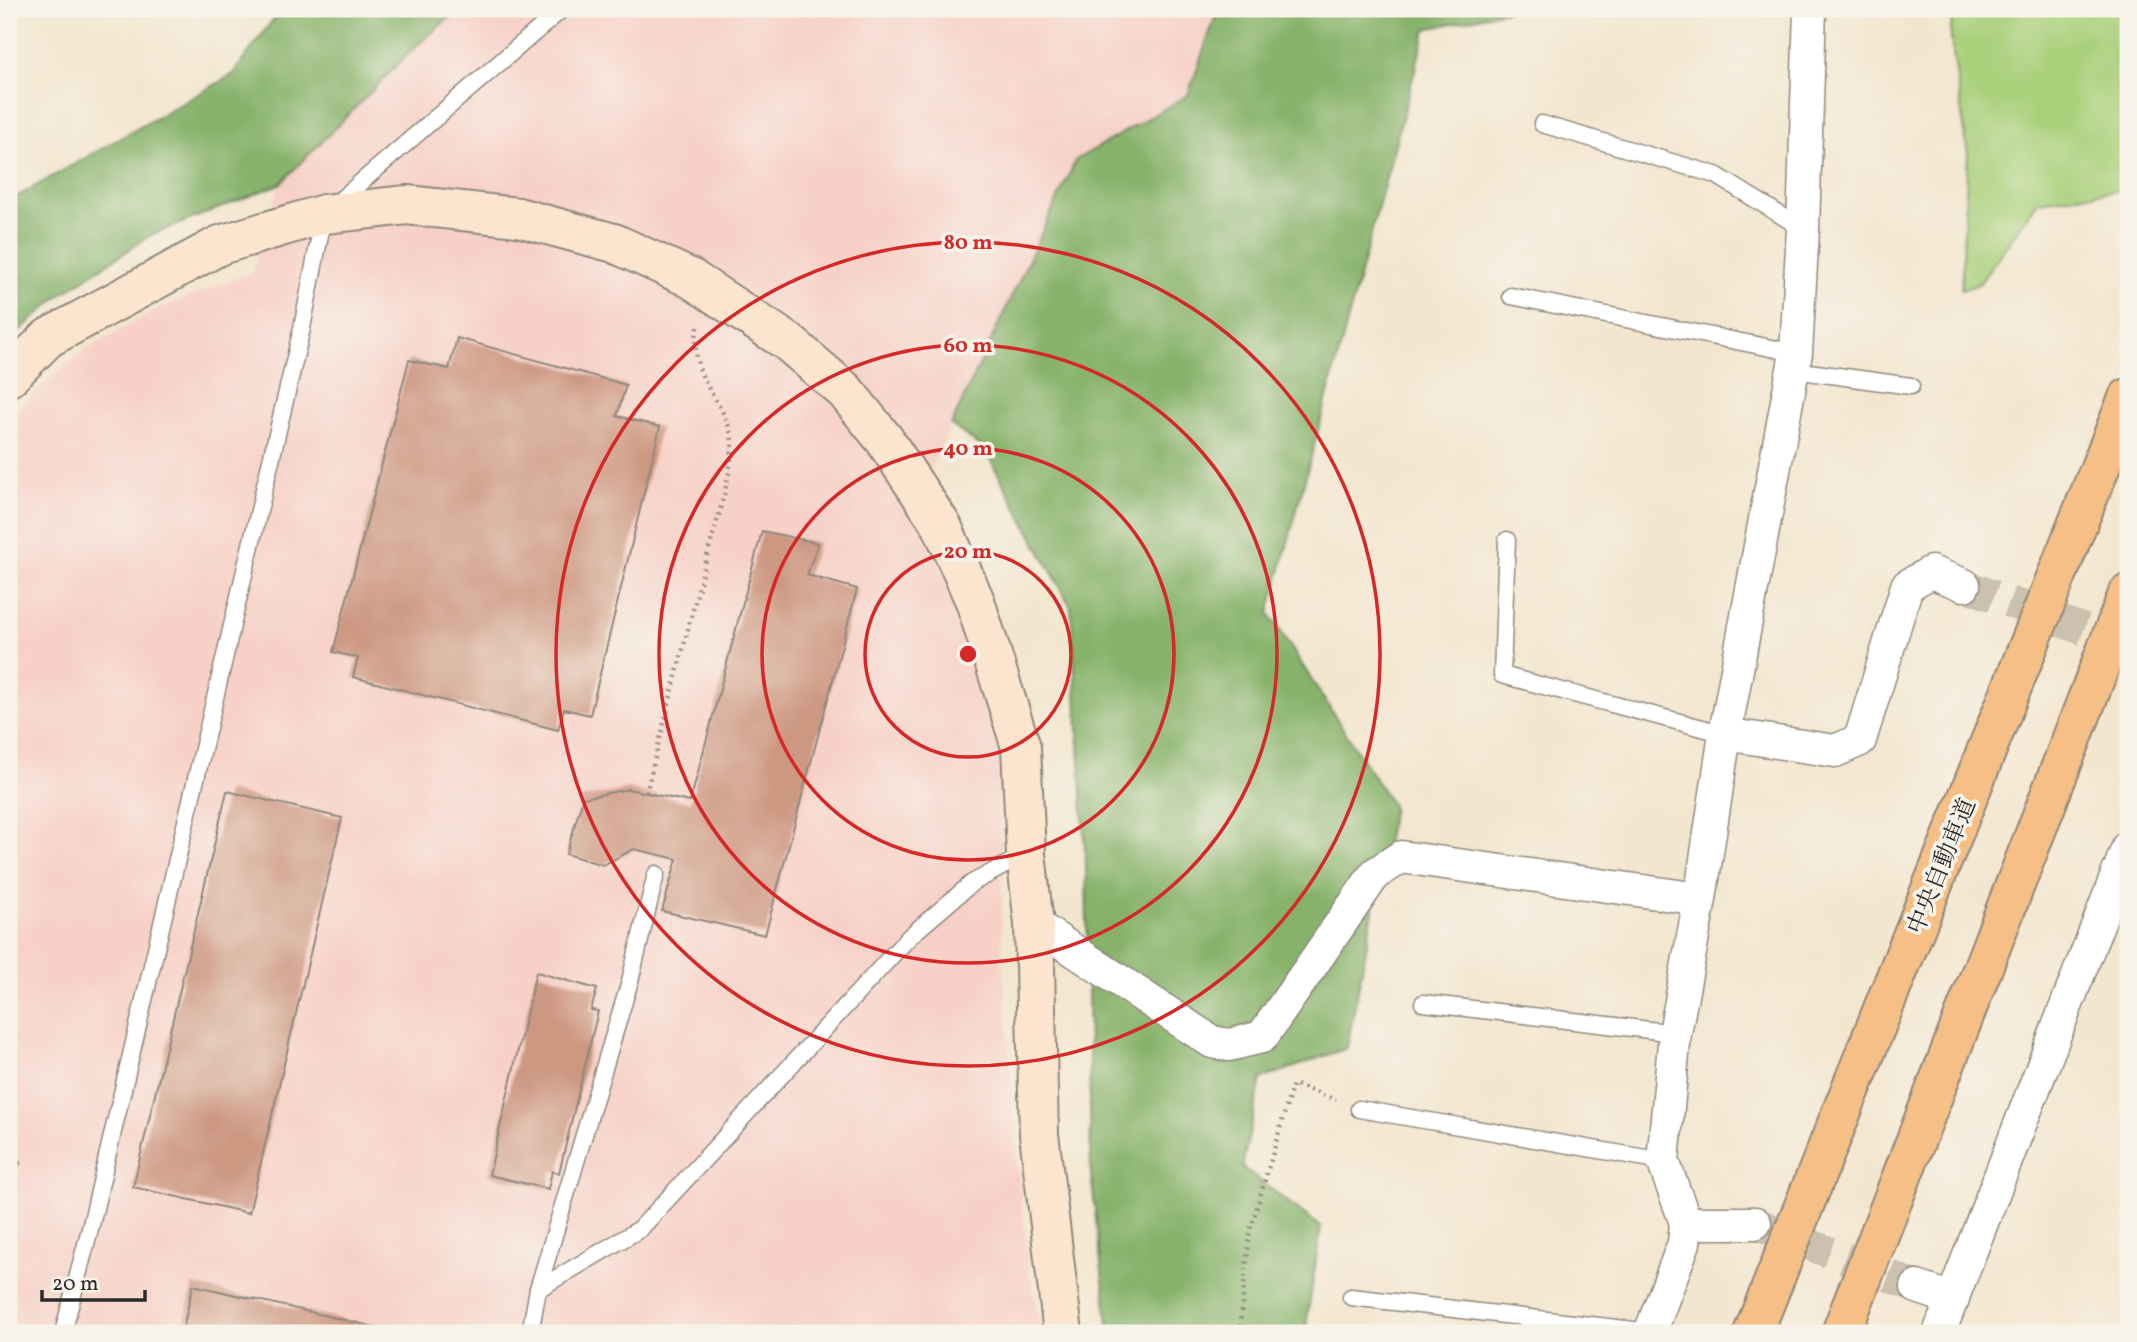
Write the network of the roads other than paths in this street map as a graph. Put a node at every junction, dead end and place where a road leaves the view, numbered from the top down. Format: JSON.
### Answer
{"nodes":[{"id":1,"x":562,"y":9,"type":"edge"},
{"id":2,"x":1810,"y":9,"type":"edge"},
{"id":3,"x":1542,"y":124,"type":"dead end"},
{"id":4,"x":324,"y":214,"type":"junction"},
{"id":5,"x":1803,"y":229,"type":"junction"},
{"id":6,"x":1511,"y":296,"type":"dead end"},
{"id":7,"x":1795,"y":362,"type":"junction"},
{"id":8,"x":9,"y":377,"type":"edge"},
{"id":9,"x":1910,"y":386,"type":"dead end"},
{"id":10,"x":2125,"y":406,"type":"edge"},
{"id":11,"x":1507,"y":540,"type":"dead end"},
{"id":12,"x":1964,"y":585,"type":"tunnel mouth"},
{"id":13,"x":2128,"y":594,"type":"edge"},
{"id":14,"x":1724,"y":734,"type":"junction"},
{"id":15,"x":2128,"y":846,"type":"edge"},
{"id":16,"x":1026,"y":854,"type":"junction"},
{"id":17,"x":656,"y":874,"type":"dead end"},
{"id":18,"x":1700,"y":899,"type":"junction"},
{"id":19,"x":1034,"y":924,"type":"junction"},
{"id":20,"x":1423,"y":1003,"type":"dead end"},
{"id":21,"x":1675,"y":1033,"type":"junction"},
{"id":22,"x":1359,"y":1109,"type":"road end"},
{"id":23,"x":1663,"y":1161,"type":"junction"},
{"id":24,"x":1686,"y":1223,"type":"junction"},
{"id":25,"x":1755,"y":1223,"type":"tunnel mouth"},
{"id":26,"x":1917,"y":1287,"type":"tunnel mouth"},
{"id":27,"x":538,"y":1289,"type":"junction"},
{"id":28,"x":1351,"y":1297,"type":"dead end"},
{"id":29,"x":1953,"y":1299,"type":"junction"},
{"id":30,"x":63,"y":1333,"type":"edge"},
{"id":31,"x":530,"y":1333,"type":"edge"},
{"id":32,"x":1063,"y":1333,"type":"edge"},
{"id":33,"x":1651,"y":1333,"type":"edge"},
{"id":34,"x":1753,"y":1333,"type":"edge"},
{"id":35,"x":1841,"y":1333,"type":"edge"},
{"id":36,"x":1939,"y":1333,"type":"edge"}],
"edges":[{"from":1,"to":4,"type":"lane"},
{"from":2,"to":5,"type":"street"},
{"from":3,"to":5,"type":"lane"},
{"from":4,"to":8,"type":"street"},
{"from":4,"to":16,"type":"street"},
{"from":4,"to":30,"type":"lane"},
{"from":5,"to":7,"type":"street"},
{"from":6,"to":7,"type":"lane"},
{"from":7,"to":9,"type":"lane"},
{"from":7,"to":14,"type":"street"},
{"from":10,"to":34,"type":"highway","name":"中央自動車道"},
{"from":11,"to":14,"type":"lane"},
{"from":12,"to":14,"type":"street"},
{"from":13,"to":35,"type":"highway"},
{"from":14,"to":18,"type":"street"},
{"from":15,"to":29,"type":"street"},
{"from":16,"to":19,"type":"street"},
{"from":16,"to":27,"type":"lane"},
{"from":17,"to":27,"type":"lane"},
{"from":18,"to":19,"type":"street"},
{"from":18,"to":21,"type":"street"},
{"from":19,"to":32,"type":"street"},
{"from":20,"to":21,"type":"lane"},
{"from":21,"to":23,"type":"street"},
{"from":22,"to":23,"type":"lane"},
{"from":23,"to":24,"type":"street"},
{"from":24,"to":25,"type":"street"},
{"from":24,"to":33,"type":"street"},
{"from":26,"to":29,"type":"street"},
{"from":27,"to":31,"type":"lane"},
{"from":28,"to":33,"type":"lane"},
{"from":29,"to":36,"type":"street"}]}
